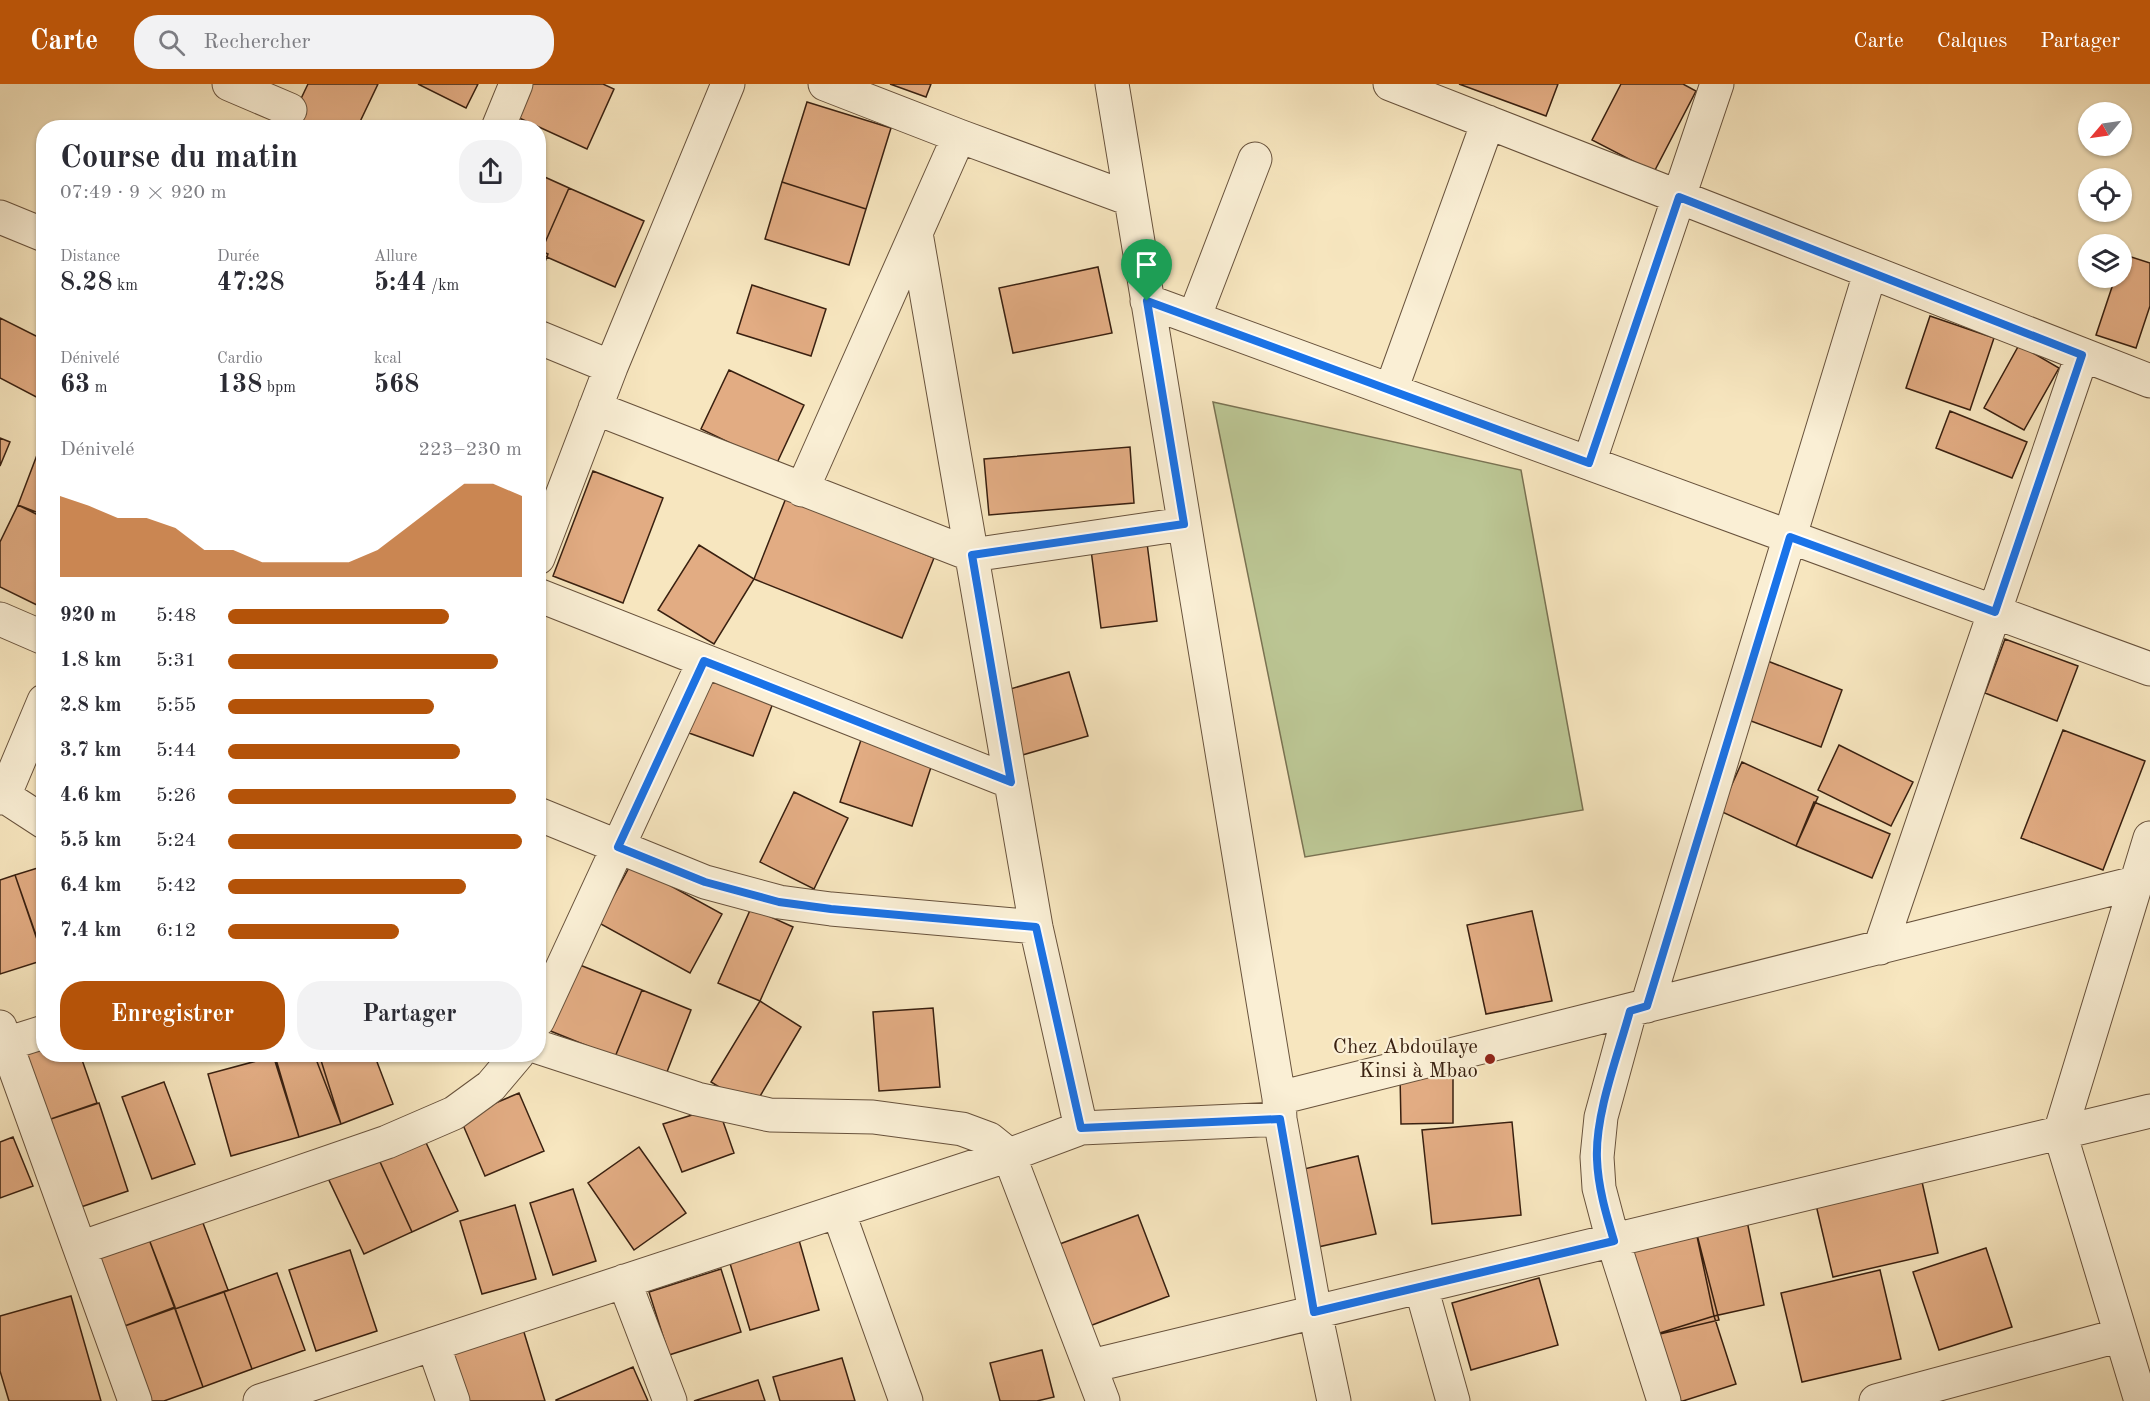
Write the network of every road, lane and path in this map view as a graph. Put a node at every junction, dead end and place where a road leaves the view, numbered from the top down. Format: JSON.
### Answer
{"nodes":[{"id":1,"x":229,"y":84,"type":"edge"},
{"id":2,"x":516,"y":84,"type":"edge"},
{"id":3,"x":728,"y":84,"type":"edge"},
{"id":4,"x":825,"y":84,"type":"edge"},
{"id":5,"x":1112,"y":84,"type":"edge"},
{"id":6,"x":1390,"y":84,"type":"edge"},
{"id":7,"x":1717,"y":84,"type":"edge"},
{"id":8,"x":292,"y":107,"type":"edge"},
{"id":9,"x":501,"y":120,"type":"edge"},
{"id":10,"x":1488,"y":122,"type":"junction"},
{"id":11,"x":959,"y":136,"type":"junction"},
{"id":12,"x":1256,"y":159,"type":"dead end"},
{"id":13,"x":1679,"y":197,"type":"junction"},
{"id":14,"x":1131,"y":199,"type":"junction"},
{"id":15,"x":4,"y":228,"type":"edge"},
{"id":16,"x":916,"y":233,"type":"junction"},
{"id":17,"x":36,"y":234,"type":"edge"},
{"id":18,"x":1870,"y":273,"type":"junction"},
{"id":19,"x":1147,"y":301,"type":"junction"},
{"id":20,"x":1194,"y":318,"type":"junction"},
{"id":21,"x":546,"y":340,"type":"edge"},
{"id":22,"x":2082,"y":355,"type":"junction"},
{"id":23,"x":611,"y":367,"type":"junction"},
{"id":24,"x":2150,"y":381,"type":"edge"},
{"id":25,"x":1391,"y":390,"type":"junction"},
{"id":26,"x":595,"y":408,"type":"junction"},
{"id":27,"x":1589,"y":463,"type":"junction"},
{"id":28,"x":802,"y":490,"type":"junction"},
{"id":29,"x":1184,"y":524,"type":"junction"},
{"id":30,"x":546,"y":537,"type":"edge"},
{"id":31,"x":1790,"y":537,"type":"junction"},
{"id":32,"x":972,"y":555,"type":"junction"},
{"id":33,"x":546,"y":598,"type":"edge"},
{"id":34,"x":1995,"y":612,"type":"junction"},
{"id":35,"x":0,"y":619,"type":"edge"},
{"id":36,"x":36,"y":635,"type":"edge"},
{"id":37,"x":704,"y":661,"type":"junction"},
{"id":38,"x":2150,"y":669,"type":"edge"},
{"id":39,"x":36,"y":719,"type":"edge"},
{"id":40,"x":1011,"y":782,"type":"junction"},
{"id":41,"x":2,"y":797,"type":"edge"},
{"id":42,"x":36,"y":817,"type":"edge"},
{"id":43,"x":546,"y":817,"type":"edge"},
{"id":44,"x":2150,"y":838,"type":"edge"},
{"id":45,"x":618,"y":847,"type":"junction"},
{"id":46,"x":2135,"y":883,"type":"junction"},
{"id":47,"x":1036,"y":927,"type":"junction"},
{"id":48,"x":1880,"y":948,"type":"junction"},
{"id":49,"x":546,"y":1003,"type":"edge"},
{"id":50,"x":1639,"y":1008,"type":"junction"},
{"id":51,"x":36,"y":1033,"type":"edge"},
{"id":52,"x":3,"y":1035,"type":"edge"},
{"id":53,"x":546,"y":1050,"type":"edge"},
{"id":54,"x":511,"y":1062,"type":"edge"},
{"id":55,"x":1279,"y":1108,"type":"junction"},
{"id":56,"x":2150,"y":1111,"type":"edge"},
{"id":57,"x":1081,"y":1128,"type":"junction"},
{"id":58,"x":2060,"y":1133,"type":"junction"},
{"id":59,"x":1009,"y":1155,"type":"junction"},
{"id":60,"x":838,"y":1211,"type":"junction"},
{"id":61,"x":1614,"y":1241,"type":"junction"},
{"id":62,"x":80,"y":1248,"type":"junction"},
{"id":63,"x":624,"y":1281,"type":"junction"},
{"id":64,"x":1421,"y":1287,"type":"junction"},
{"id":65,"x":1314,"y":1312,"type":"junction"},
{"id":66,"x":2121,"y":1335,"type":"junction"},
{"id":67,"x":433,"y":1344,"type":"junction"},
{"id":68,"x":1091,"y":1366,"type":"junction"},
{"id":69,"x":135,"y":1401,"type":"edge"},
{"id":70,"x":260,"y":1401,"type":"edge"},
{"id":71,"x":453,"y":1401,"type":"edge"},
{"id":72,"x":670,"y":1401,"type":"edge"},
{"id":73,"x":906,"y":1401,"type":"edge"},
{"id":74,"x":1103,"y":1401,"type":"edge"},
{"id":75,"x":1334,"y":1401,"type":"edge"},
{"id":76,"x":1453,"y":1401,"type":"edge"},
{"id":77,"x":1664,"y":1401,"type":"edge"},
{"id":78,"x":1876,"y":1401,"type":"edge"},
{"id":79,"x":2141,"y":1401,"type":"edge"}],
"edges":[{"from":1,"to":8,"type":"street"},
{"from":2,"to":9,"type":"street"},
{"from":3,"to":23,"type":"street"},
{"from":4,"to":11,"type":"street"},
{"from":5,"to":14,"type":"street"},
{"from":6,"to":10,"type":"street"},
{"from":7,"to":13,"type":"street"},
{"from":10,"to":13,"type":"street"},
{"from":10,"to":25,"type":"street"},
{"from":11,"to":14,"type":"street"},
{"from":11,"to":16,"type":"street"},
{"from":12,"to":20,"type":"street"},
{"from":13,"to":18,"type":"street"},
{"from":13,"to":27,"type":"street"},
{"from":14,"to":19,"type":"street"},
{"from":15,"to":17,"type":"street"},
{"from":16,"to":28,"type":"street"},
{"from":16,"to":32,"type":"street"},
{"from":18,"to":22,"type":"street"},
{"from":18,"to":31,"type":"street"},
{"from":19,"to":20,"type":"street"},
{"from":19,"to":29,"type":"street"},
{"from":20,"to":25,"type":"street"},
{"from":21,"to":23,"type":"street"},
{"from":22,"to":24,"type":"street"},
{"from":22,"to":34,"type":"street"},
{"from":23,"to":26,"type":"street"},
{"from":25,"to":27,"type":"street"},
{"from":26,"to":28,"type":"street"},
{"from":26,"to":30,"type":"street"},
{"from":27,"to":31,"type":"street"},
{"from":28,"to":32,"type":"street"},
{"from":29,"to":32,"type":"street"},
{"from":29,"to":55,"type":"street"},
{"from":31,"to":34,"type":"street"},
{"from":31,"to":50,"type":"street"},
{"from":32,"to":40,"type":"street"},
{"from":33,"to":37,"type":"street"},
{"from":34,"to":38,"type":"street"},
{"from":34,"to":48,"type":"street"},
{"from":35,"to":36,"type":"street"},
{"from":37,"to":40,"type":"street"},
{"from":37,"to":45,"type":"street"},
{"from":39,"to":41,"type":"street"},
{"from":40,"to":47,"type":"street"},
{"from":41,"to":42,"type":"street"},
{"from":43,"to":45,"type":"street"},
{"from":44,"to":46,"type":"street"},
{"from":45,"to":47,"type":"street"},
{"from":45,"to":49,"type":"street"},
{"from":46,"to":48,"type":"street"},
{"from":46,"to":58,"type":"street"},
{"from":47,"to":57,"type":"street"},
{"from":48,"to":50,"type":"street"},
{"from":50,"to":55,"type":"street"},
{"from":50,"to":61,"type":"street"},
{"from":51,"to":52,"type":"street"},
{"from":52,"to":62,"type":"street"},
{"from":53,"to":59,"type":"street"},
{"from":54,"to":62,"type":"street"},
{"from":55,"to":57,"type":"street"},
{"from":55,"to":65,"type":"street"},
{"from":56,"to":58,"type":"street"},
{"from":57,"to":59,"type":"street"},
{"from":58,"to":61,"type":"street"},
{"from":58,"to":66,"type":"street"},
{"from":59,"to":60,"type":"street"},
{"from":59,"to":68,"type":"street"},
{"from":60,"to":63,"type":"street"},
{"from":60,"to":73,"type":"street"},
{"from":61,"to":64,"type":"street"},
{"from":61,"to":77,"type":"street"},
{"from":62,"to":69,"type":"street"},
{"from":63,"to":67,"type":"street"},
{"from":63,"to":72,"type":"street"},
{"from":64,"to":65,"type":"street"},
{"from":64,"to":76,"type":"street"},
{"from":65,"to":68,"type":"street"},
{"from":65,"to":75,"type":"street"},
{"from":66,"to":78,"type":"street"},
{"from":66,"to":79,"type":"street"},
{"from":67,"to":70,"type":"street"},
{"from":67,"to":71,"type":"street"},
{"from":68,"to":74,"type":"street"}]}
